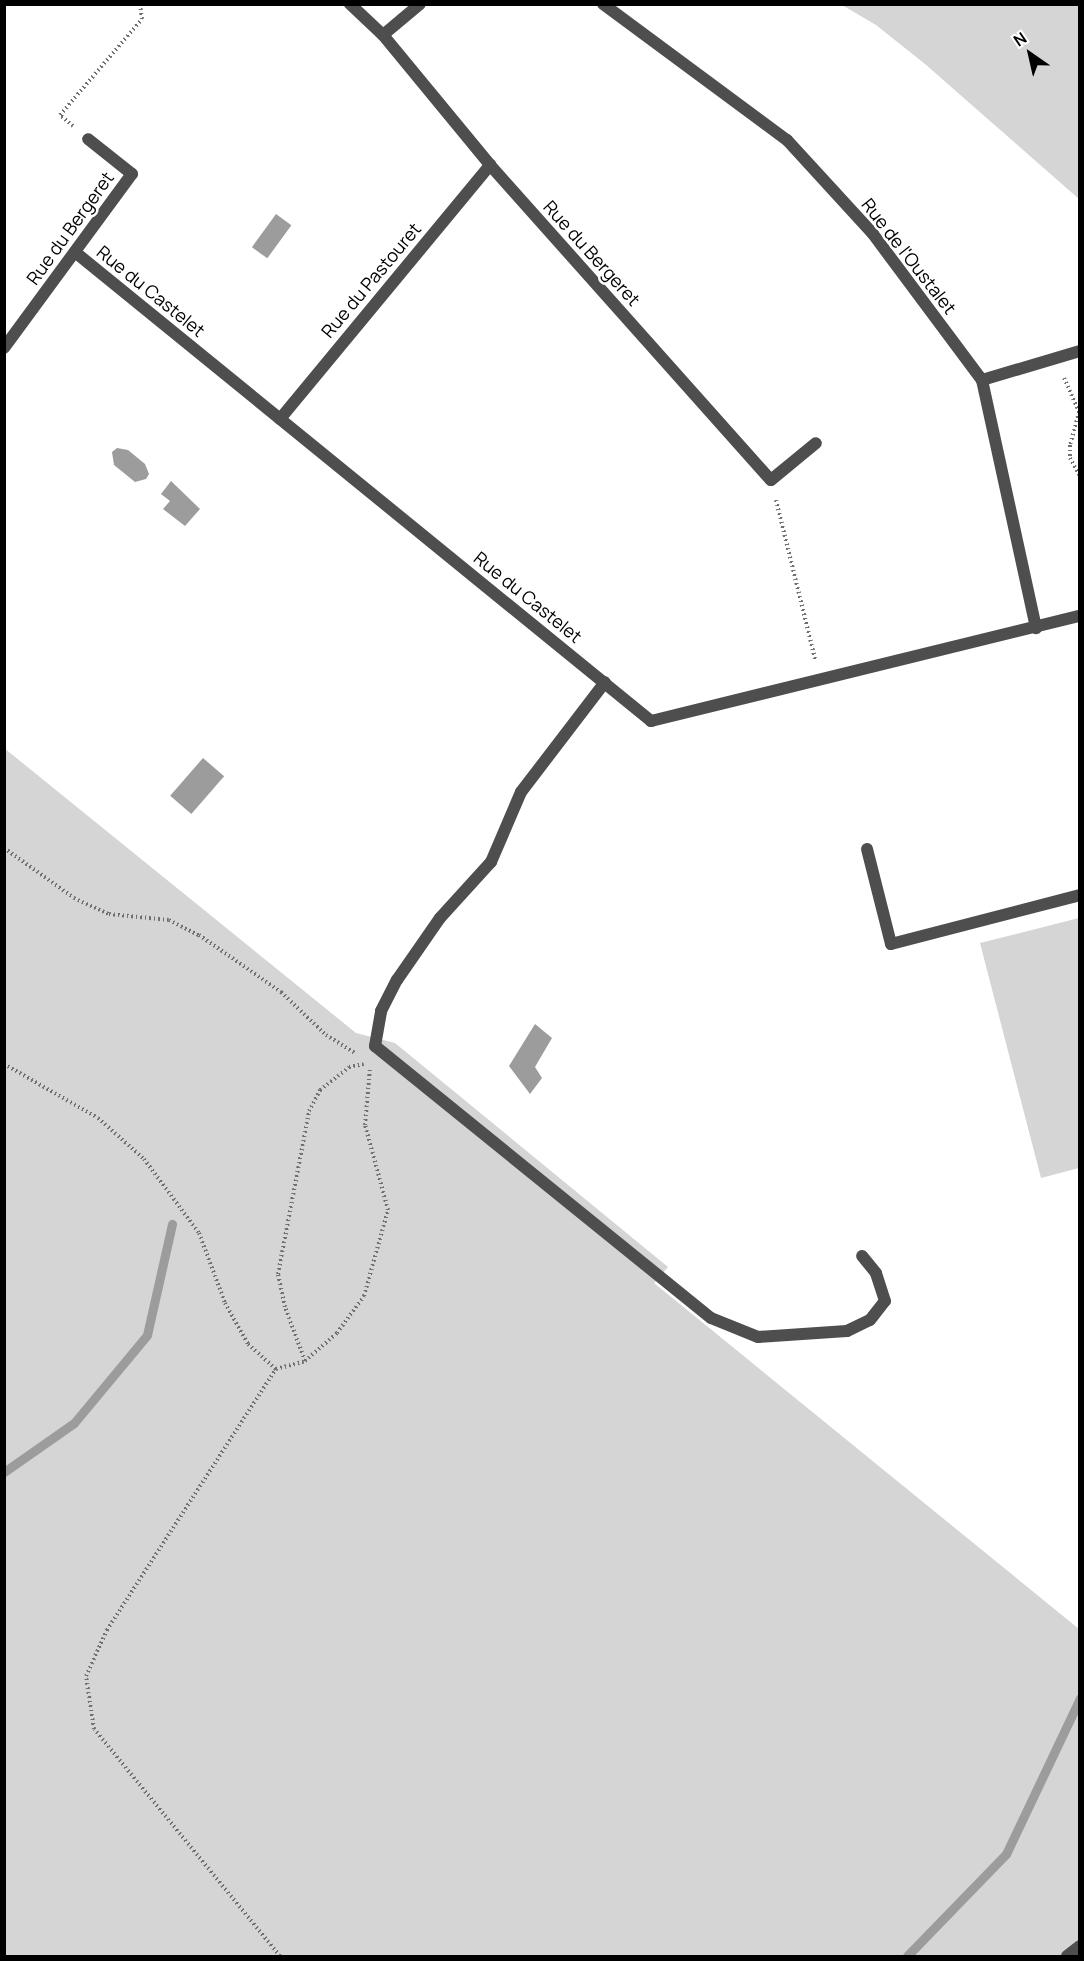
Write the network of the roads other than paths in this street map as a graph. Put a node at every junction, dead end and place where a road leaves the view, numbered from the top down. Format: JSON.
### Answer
{"nodes":[{"id":1,"x":350,"y":4,"type":"edge"},
{"id":2,"x":420,"y":4,"type":"edge"},
{"id":3,"x":603,"y":4,"type":"edge"},
{"id":4,"x":383,"y":35,"type":"junction"},
{"id":5,"x":88,"y":139,"type":"road end"},
{"id":6,"x":489,"y":165,"type":"junction"},
{"id":7,"x":75,"y":252,"type":"junction"},
{"id":8,"x":4,"y":348,"type":"edge"},
{"id":9,"x":1080,"y":351,"type":"edge"},
{"id":10,"x":982,"y":380,"type":"junction"},
{"id":11,"x":280,"y":419,"type":"junction"},
{"id":12,"x":816,"y":443,"type":"dead end"},
{"id":13,"x":1080,"y":616,"type":"edge"},
{"id":14,"x":1036,"y":627,"type":"junction"},
{"id":15,"x":605,"y":682,"type":"junction"},
{"id":16,"x":867,"y":849,"type":"dead end"},
{"id":17,"x":1080,"y":895,"type":"edge"},
{"id":18,"x":862,"y":1256,"type":"dead end"},
{"id":19,"x":1080,"y":1946,"type":"edge"},
{"id":20,"x":1067,"y":1956,"type":"edge"}],
"edges":[{"from":1,"to":4,"type":"street","name":"Rue du Bergeret"},
{"from":2,"to":4,"type":"street"},
{"from":3,"to":10,"type":"street","name":"Rue de l'Oustalet"},
{"from":4,"to":6,"type":"street","name":"Rue du Bergeret"},
{"from":5,"to":7,"type":"street","name":"Rue du Bergeret"},
{"from":6,"to":11,"type":"street","name":"Rue du Pastouret"},
{"from":6,"to":12,"type":"street","name":"Rue du Bergeret"},
{"from":7,"to":8,"type":"street","name":"Rue du Bergeret"},
{"from":7,"to":11,"type":"street","name":"Rue du Castelet"},
{"from":9,"to":10,"type":"street"},
{"from":10,"to":14,"type":"street","name":"Rue de l'Oustalet"},
{"from":11,"to":15,"type":"street","name":"Rue du Castelet"},
{"from":13,"to":14,"type":"street","name":"Rue du Castelet"},
{"from":14,"to":15,"type":"street","name":"Rue du Castelet"},
{"from":15,"to":18,"type":"street"},
{"from":16,"to":17,"type":"street"},
{"from":19,"to":20,"type":"street"}]}
